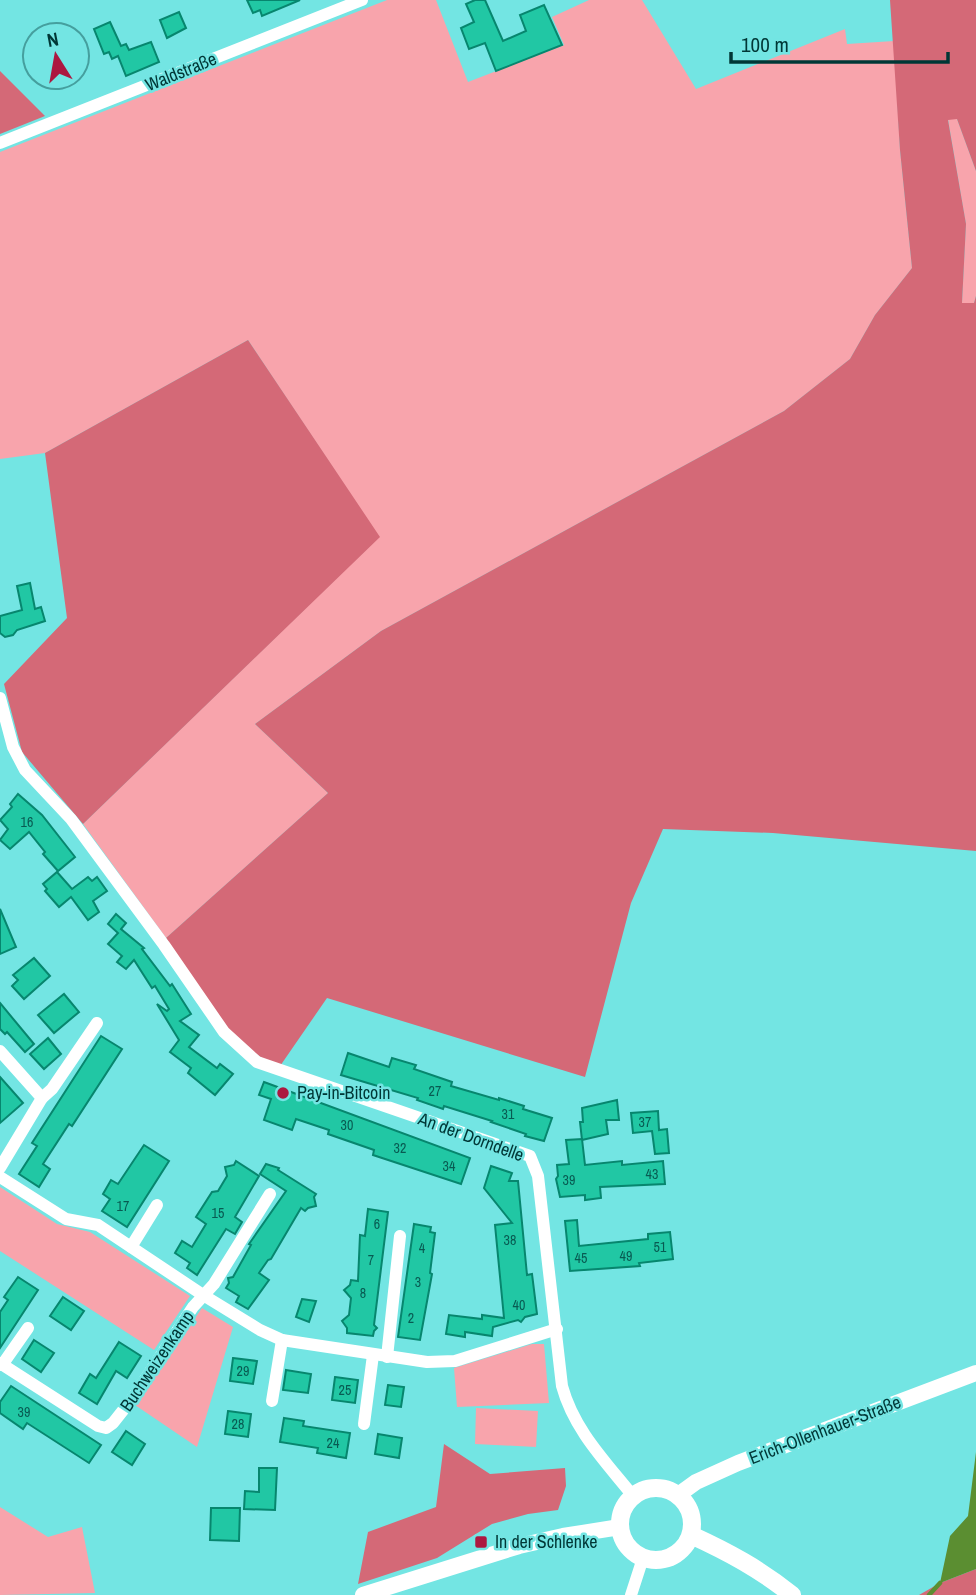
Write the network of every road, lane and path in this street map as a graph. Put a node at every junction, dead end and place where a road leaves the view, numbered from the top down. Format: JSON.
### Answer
{"nodes":[{"id":1,"x":362,"y":0,"type":"edge"},
{"id":2,"x":0,"y":144,"type":"edge"},
{"id":3,"x":0,"y":698,"type":"edge"},
{"id":4,"x":97,"y":1023,"type":"dead end"},
{"id":5,"x":0,"y":1051,"type":"edge"},
{"id":6,"x":42,"y":1098,"type":"junction"},
{"id":7,"x":0,"y":1168,"type":"edge"},
{"id":8,"x":0,"y":1177,"type":"edge"},
{"id":9,"x":270,"y":1194,"type":"dead end"},
{"id":10,"x":157,"y":1205,"type":"dead end"},
{"id":11,"x":400,"y":1236,"type":"dead end"},
{"id":12,"x":131,"y":1247,"type":"junction"},
{"id":13,"x":203,"y":1296,"type":"junction"},
{"id":14,"x":28,"y":1328,"type":"dead end"},
{"id":15,"x":557,"y":1329,"type":"junction"},
{"id":16,"x":282,"y":1340,"type":"junction"},
{"id":17,"x":373,"y":1355,"type":"junction"},
{"id":18,"x":387,"y":1357,"type":"junction"},
{"id":19,"x":1,"y":1364,"type":"edge"},
{"id":20,"x":976,"y":1373,"type":"edge"},
{"id":21,"x":272,"y":1401,"type":"dead end"},
{"id":22,"x":364,"y":1424,"type":"dead end"},
{"id":23,"x":678,"y":1495,"type":"junction"},
{"id":24,"x":633,"y":1496,"type":"junction"},
{"id":25,"x":620,"y":1527,"type":"junction"},
{"id":26,"x":691,"y":1535,"type":"junction"},
{"id":27,"x":643,"y":1558,"type":"junction"},
{"id":28,"x":363,"y":1595,"type":"edge"},
{"id":29,"x":631,"y":1595,"type":"edge"},
{"id":30,"x":792,"y":1595,"type":"edge"}],
"edges":[{"from":1,"to":2,"type":"street","name":"Waldstraße"},
{"from":3,"to":15,"type":"street","name":"An der Dorndelle"},
{"from":4,"to":6,"type":"street"},
{"from":5,"to":6,"type":"street"},
{"from":6,"to":7,"type":"street"},
{"from":8,"to":12,"type":"street","name":"Buchweizenkamp"},
{"from":9,"to":13,"type":"street","name":"Buchweizenkamp"},
{"from":10,"to":12,"type":"street"},
{"from":11,"to":18,"type":"street"},
{"from":12,"to":13,"type":"street","name":"Buchweizenkamp"},
{"from":13,"to":16,"type":"street","name":"Buchweizenkamp"},
{"from":13,"to":19,"type":"street","name":"Buchweizenkamp"},
{"from":14,"to":19,"type":"street","name":"Buchweizenkamp"},
{"from":15,"to":18,"type":"street","name":"Buchweizenkamp"},
{"from":15,"to":24,"type":"street","name":"An der Dorndelle"},
{"from":16,"to":17,"type":"street","name":"Buchweizenkamp"},
{"from":16,"to":21,"type":"street"},
{"from":17,"to":18,"type":"street","name":"Buchweizenkamp"},
{"from":17,"to":22,"type":"street"},
{"from":20,"to":23,"type":"street","name":"Erich-Ollenhauer-Straße"},
{"from":23,"to":24,"type":"main road"},
{"from":23,"to":26,"type":"main road"},
{"from":24,"to":25,"type":"main road"},
{"from":25,"to":27,"type":"main road"},
{"from":25,"to":28,"type":"street"},
{"from":26,"to":27,"type":"main road"},
{"from":26,"to":30,"type":"main road"},
{"from":27,"to":29,"type":"street"}]}
